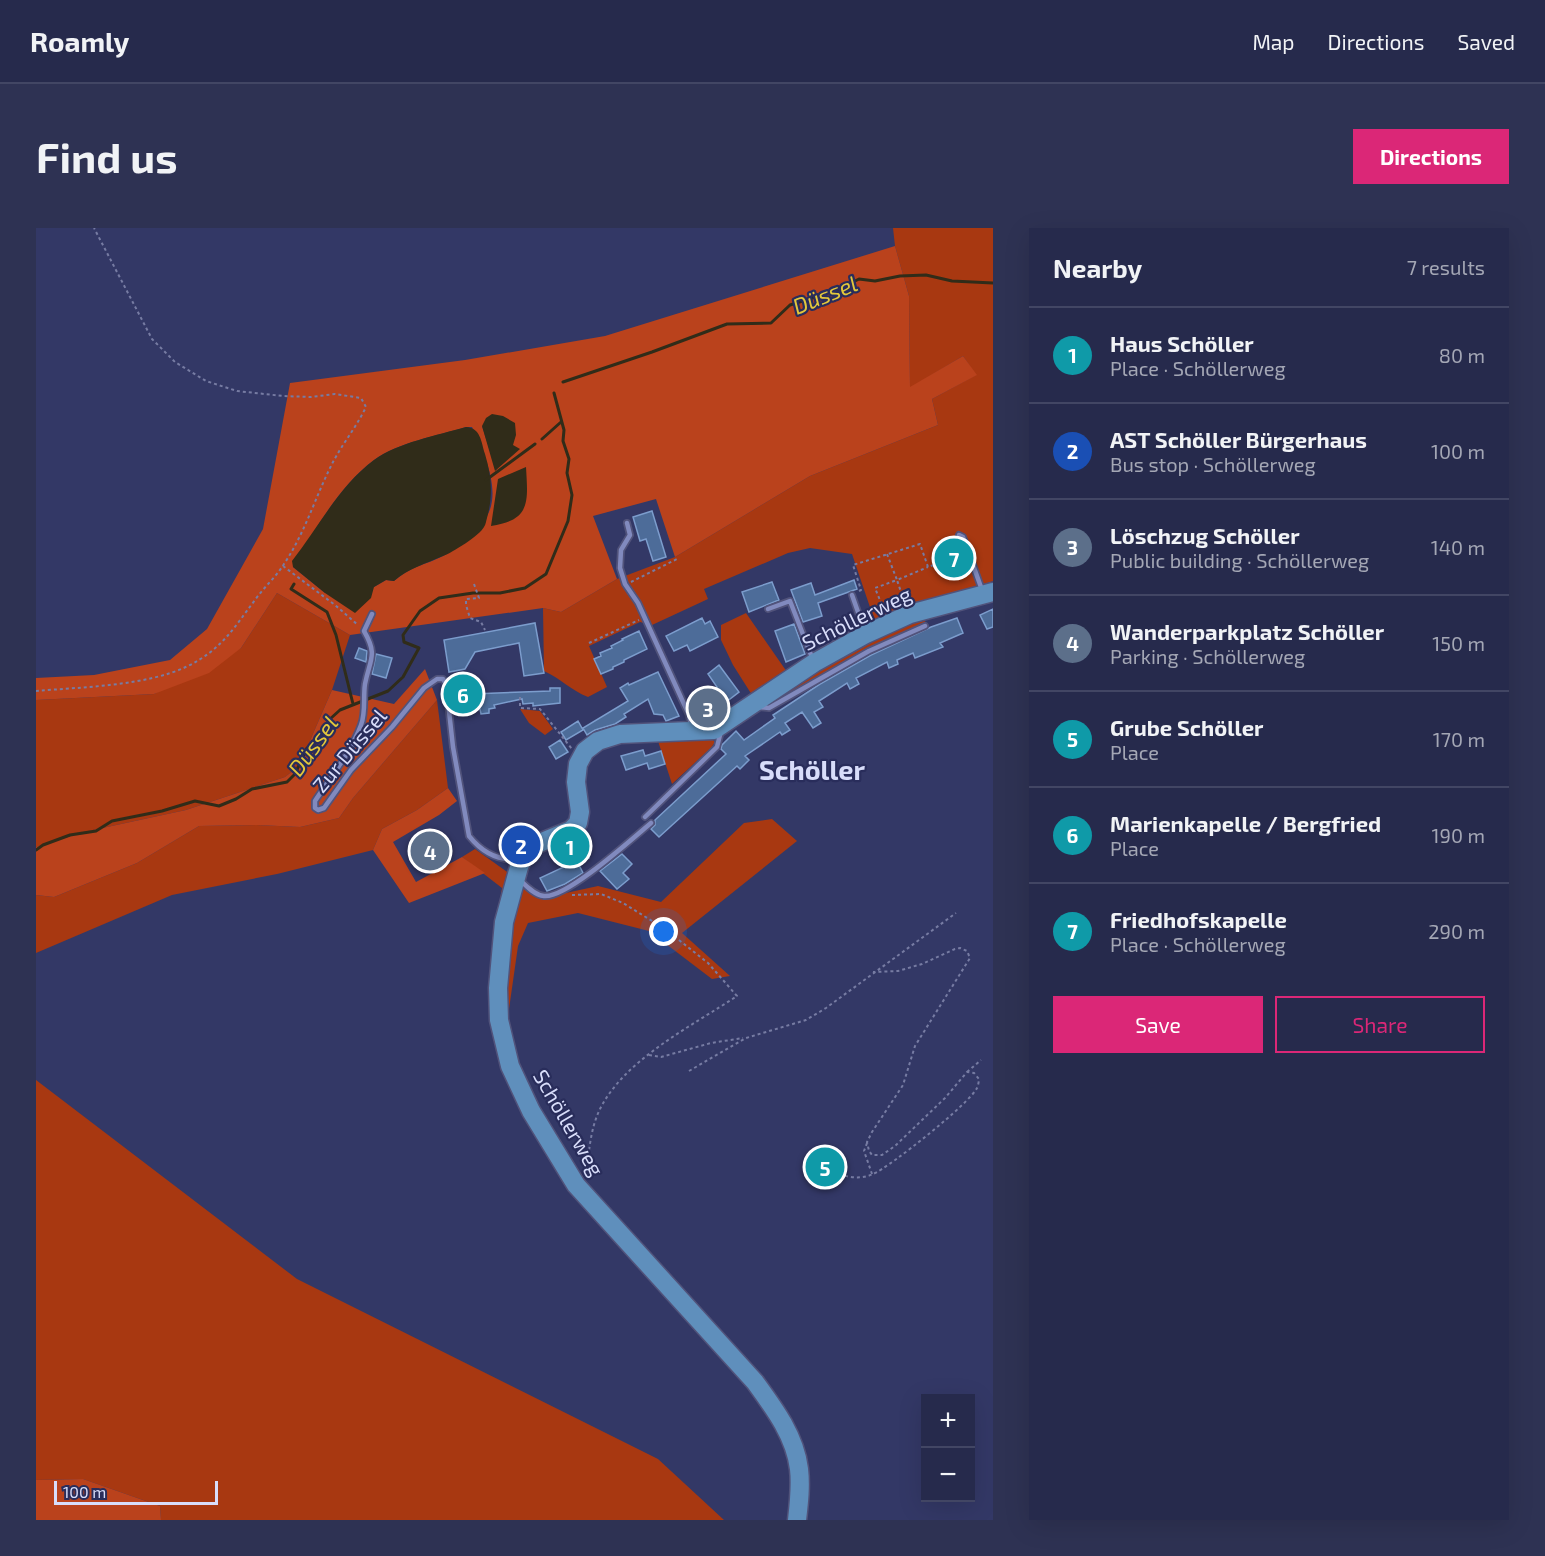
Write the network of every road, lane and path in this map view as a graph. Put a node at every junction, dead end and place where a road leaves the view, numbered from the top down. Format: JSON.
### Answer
{"nodes":[{"id":1,"x":94,"y":228,"type":"edge"},
{"id":2,"x":627,"y":523,"type":"dead end"},
{"id":3,"x":959,"y":535,"type":"dead end"},
{"id":4,"x":887,"y":554,"type":"junction"},
{"id":5,"x":677,"y":559,"type":"dead end"},
{"id":6,"x":940,"y":563,"type":"dead end"},
{"id":7,"x":283,"y":566,"type":"junction"},
{"id":8,"x":928,"y":567,"type":"junction"},
{"id":9,"x":897,"y":580,"type":"junction"},
{"id":10,"x":474,"y":584,"type":"dead end"},
{"id":11,"x":625,"y":584,"type":"junction"},
{"id":12,"x":989,"y":594,"type":"edge"},
{"id":13,"x":852,"y":596,"type":"joint"},
{"id":14,"x":768,"y":609,"type":"dead end"},
{"id":15,"x":884,"y":610,"type":"dead end"},
{"id":16,"x":372,"y":614,"type":"dead end"},
{"id":17,"x":910,"y":614,"type":"junction"},
{"id":18,"x":645,"y":618,"type":"junction"},
{"id":19,"x":924,"y":626,"type":"dead end"},
{"id":20,"x":485,"y":630,"type":"dead end"},
{"id":21,"x":364,"y":631,"type":"junction"},
{"id":22,"x":866,"y":634,"type":"junction"},
{"id":23,"x":589,"y":643,"type":"dead end"},
{"id":24,"x":814,"y":663,"type":"junction"},
{"id":25,"x":36,"y":691,"type":"edge"},
{"id":26,"x":520,"y":697,"type":"dead end"},
{"id":27,"x":750,"y":707,"type":"junction"},
{"id":28,"x":723,"y":726,"type":"junction"},
{"id":29,"x":692,"y":732,"type":"junction"},
{"id":30,"x":582,"y":754,"type":"junction"},
{"id":31,"x":645,"y":817,"type":"dead end"},
{"id":32,"x":651,"y":823,"type":"dead end"},
{"id":33,"x":522,"y":859,"type":"junction"},
{"id":34,"x":516,"y":878,"type":"junction"},
{"id":35,"x":552,"y":896,"type":"junction"},
{"id":36,"x":956,"y":913,"type":"dead end"},
{"id":37,"x":873,"y":972,"type":"junction"},
{"id":38,"x":746,"y":1038,"type":"junction"},
{"id":39,"x":649,"y":1055,"type":"junction"},
{"id":40,"x":981,"y":1060,"type":"dead end"},
{"id":41,"x":689,"y":1071,"type":"dead end"},
{"id":42,"x":968,"y":1072,"type":"junction"},
{"id":43,"x":867,"y":1142,"type":"junction"},
{"id":44,"x":828,"y":1170,"type":"dead end"},
{"id":45,"x":872,"y":1174,"type":"junction"},
{"id":46,"x":576,"y":1185,"type":"junction"},
{"id":47,"x":797,"y":1520,"type":"edge"}],
"edges":[{"from":1,"to":7,"type":"path"},
{"from":2,"to":11,"type":"lane"},
{"from":3,"to":12,"type":"lane"},
{"from":4,"to":8,"type":"path"},
{"from":4,"to":9,"type":"path"},
{"from":4,"to":13,"type":"path"},
{"from":5,"to":11,"type":"path"},
{"from":6,"to":8,"type":"path"},
{"from":7,"to":21,"type":"path"},
{"from":7,"to":25,"type":"path"},
{"from":8,"to":9,"type":"path"},
{"from":9,"to":15,"type":"path"},
{"from":9,"to":17,"type":"path"},
{"from":10,"to":20,"type":"path"},
{"from":11,"to":18,"type":"lane"},
{"from":12,"to":17,"type":"street","name":"Schöllerweg"},
{"from":13,"to":22,"type":"lane"},
{"from":14,"to":24,"type":"lane"},
{"from":16,"to":21,"type":"lane"},
{"from":17,"to":22,"type":"street","name":"Schöllerweg"},
{"from":18,"to":23,"type":"path"},
{"from":18,"to":29,"type":"lane"},
{"from":19,"to":27,"type":"lane","name":"Schöllerweg"},
{"from":21,"to":33,"type":"lane","name":"Zur Düssel"},
{"from":22,"to":24,"type":"street","name":"Schöllerweg"},
{"from":24,"to":27,"type":"street","name":"Schöllerweg"},
{"from":26,"to":30,"type":"path"},
{"from":27,"to":28,"type":"street","name":"Schöllerweg"},
{"from":28,"to":29,"type":"street","name":"Schöllerweg"},
{"from":28,"to":31,"type":"lane"},
{"from":29,"to":30,"type":"street","name":"Schöllerweg"},
{"from":30,"to":33,"type":"street"},
{"from":32,"to":35,"type":"lane"},
{"from":33,"to":34,"type":"street","name":"Schöllerweg"},
{"from":34,"to":35,"type":"lane"},
{"from":34,"to":46,"type":"street","name":"Schöllerweg"},
{"from":35,"to":39,"type":"path"},
{"from":36,"to":37,"type":"path"},
{"from":37,"to":38,"type":"path"},
{"from":37,"to":43,"type":"path"},
{"from":38,"to":39,"type":"path"},
{"from":38,"to":41,"type":"path"},
{"from":39,"to":46,"type":"path"},
{"from":40,"to":42,"type":"path"},
{"from":42,"to":43,"type":"path"},
{"from":42,"to":45,"type":"path"},
{"from":43,"to":45,"type":"path"},
{"from":44,"to":45,"type":"path"},
{"from":46,"to":47,"type":"street","name":"Schöllerweg"}]}
